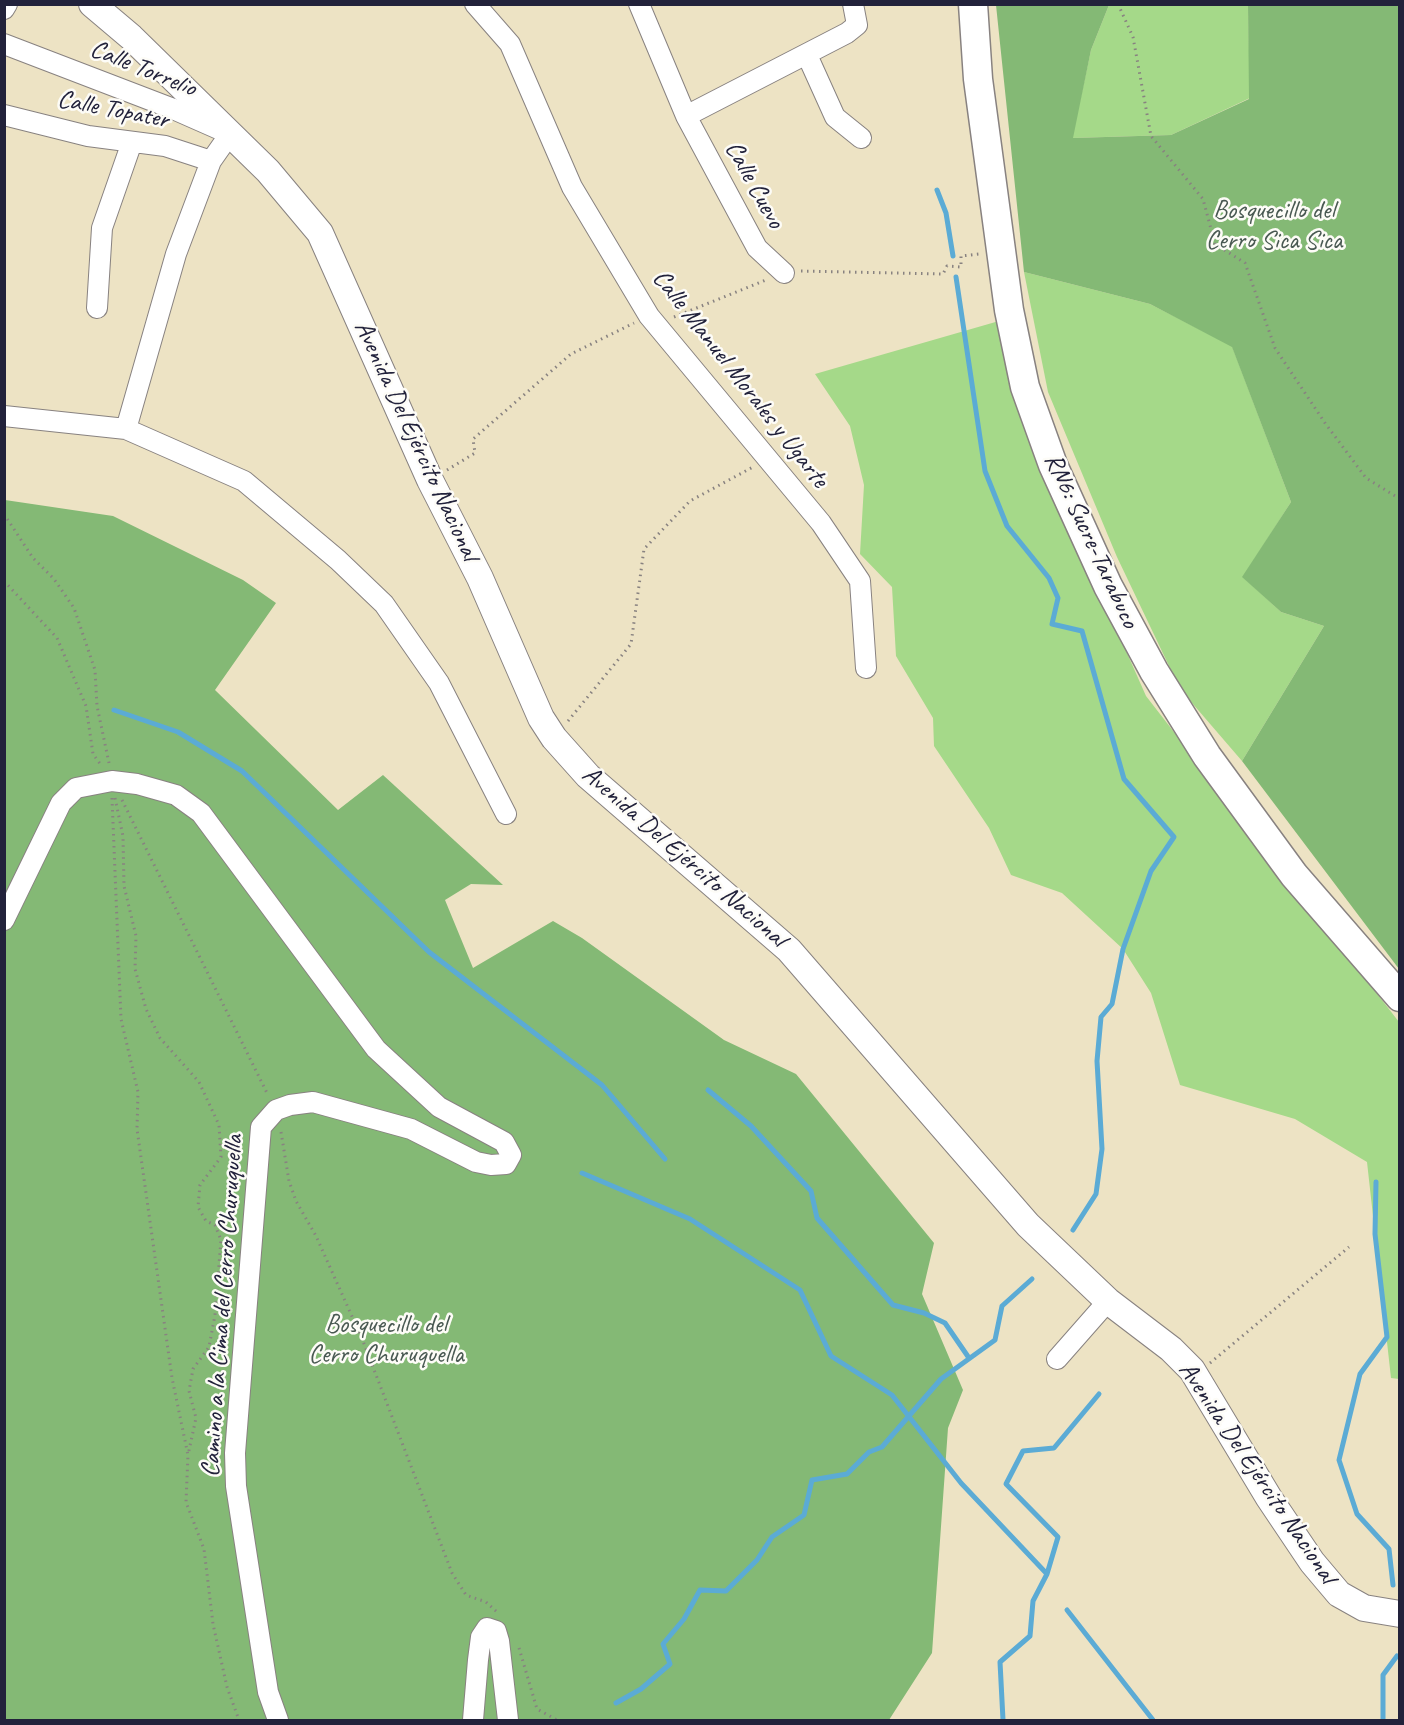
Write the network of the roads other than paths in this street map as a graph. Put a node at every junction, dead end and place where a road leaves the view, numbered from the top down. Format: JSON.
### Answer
{"nodes":[{"id":1,"x":7,"y":4,"type":"edge"},
{"id":2,"x":92,"y":4,"type":"edge"},
{"id":3,"x":475,"y":4,"type":"edge"},
{"id":4,"x":639,"y":4,"type":"edge"},
{"id":5,"x":853,"y":4,"type":"edge"},
{"id":6,"x":973,"y":4,"type":"edge"},
{"id":7,"x":4,"y":9,"type":"edge"},
{"id":8,"x":4,"y":44,"type":"edge"},
{"id":9,"x":807,"y":55,"type":"junction"},
{"id":10,"x":4,"y":116,"type":"edge"},
{"id":11,"x":686,"y":116,"type":"junction"},
{"id":12,"x":230,"y":134,"type":"junction"},
{"id":13,"x":861,"y":138,"type":"dead end"},
{"id":14,"x":132,"y":142,"type":"junction"},
{"id":15,"x":211,"y":161,"type":"junction"},
{"id":16,"x":784,"y":273,"type":"road end"},
{"id":17,"x":97,"y":308,"type":"dead end"},
{"id":18,"x":4,"y":416,"type":"edge"},
{"id":19,"x":126,"y":429,"type":"junction"},
{"id":20,"x":866,"y":668,"type":"dead end"},
{"id":21,"x":506,"y":814,"type":"dead end"},
{"id":22,"x":4,"y":920,"type":"edge"},
{"id":23,"x":1400,"y":997,"type":"edge"},
{"id":24,"x":1108,"y":1301,"type":"junction"},
{"id":25,"x":1057,"y":1359,"type":"dead end"},
{"id":26,"x":1400,"y":1614,"type":"edge"},
{"id":27,"x":278,"y":1720,"type":"edge"},
{"id":28,"x":473,"y":1720,"type":"edge"},
{"id":29,"x":508,"y":1720,"type":"edge"}],
"edges":[{"from":1,"to":7,"type":"street"},
{"from":2,"to":12,"type":"main road","name":"Avenida Del Ejército Nacional"},
{"from":3,"to":20,"type":"street","name":"Calle Manuel Morales y Ugarte"},
{"from":4,"to":11,"type":"street","name":"Calle Cuevo"},
{"from":5,"to":9,"type":"street"},
{"from":6,"to":23,"type":"highway","name":"RN6: Sucre-Tarabuco"},
{"from":8,"to":12,"type":"street","name":"Calle Torrelio"},
{"from":9,"to":11,"type":"street"},
{"from":9,"to":13,"type":"street"},
{"from":10,"to":14,"type":"street","name":"Calle Topater"},
{"from":11,"to":16,"type":"street","name":"Calle Cuevo"},
{"from":12,"to":15,"type":"street"},
{"from":12,"to":24,"type":"main road","name":"Avenida Del Ejército Nacional"},
{"from":14,"to":15,"type":"street","name":"Calle Topater"},
{"from":14,"to":17,"type":"street"},
{"from":15,"to":19,"type":"street"},
{"from":18,"to":19,"type":"street"},
{"from":19,"to":21,"type":"street"},
{"from":22,"to":27,"type":"street","name":"Camino a la Cima del Cerro Churuquella"},
{"from":24,"to":25,"type":"street"},
{"from":24,"to":26,"type":"main road","name":"Avenida Del Ejército Nacional"},
{"from":28,"to":29,"type":"street"}]}
